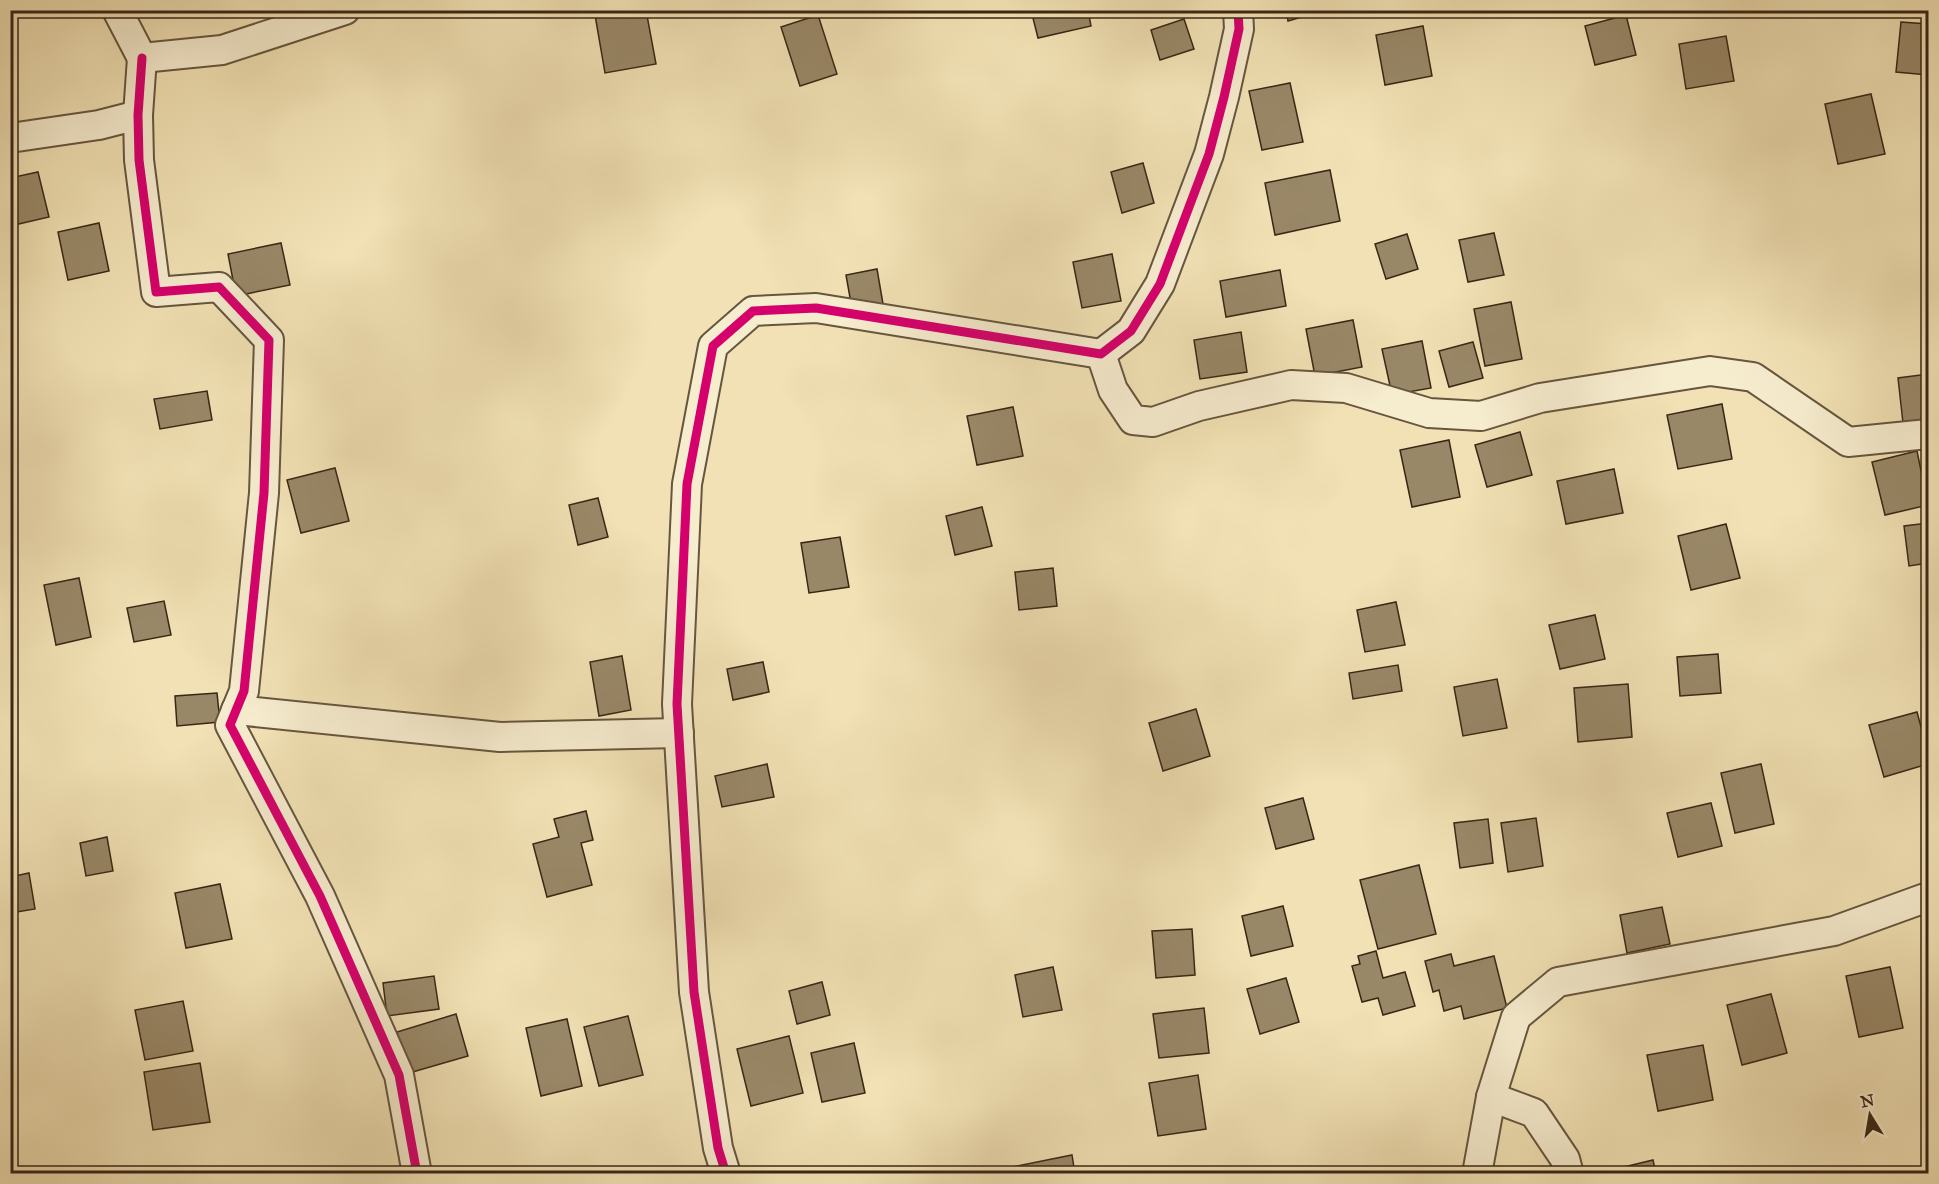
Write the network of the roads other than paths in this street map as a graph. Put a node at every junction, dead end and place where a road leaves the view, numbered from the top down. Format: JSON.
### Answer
{"nodes":[{"id":1,"x":117,"y":10,"type":"edge"},
{"id":2,"x":345,"y":10,"type":"edge"},
{"id":3,"x":1238,"y":10,"type":"edge"},
{"id":4,"x":142,"y":58,"type":"junction"},
{"id":5,"x":138,"y":115,"type":"junction"},
{"id":6,"x":10,"y":138,"type":"edge"},
{"id":7,"x":1101,"y":354,"type":"junction"},
{"id":8,"x":1929,"y":434,"type":"edge"},
{"id":9,"x":236,"y":710,"type":"junction"},
{"id":10,"x":679,"y":733,"type":"junction"},
{"id":11,"x":1929,"y":897,"type":"edge"},
{"id":12,"x":1491,"y":1097,"type":"junction"},
{"id":13,"x":417,"y":1173,"type":"edge"},
{"id":14,"x":726,"y":1173,"type":"edge"},
{"id":15,"x":1478,"y":1173,"type":"edge"},
{"id":16,"x":1569,"y":1173,"type":"edge"}],
"edges":[{"from":1,"to":4,"type":"street"},
{"from":2,"to":4,"type":"street"},
{"from":3,"to":7,"type":"street"},
{"from":4,"to":5,"type":"street"},
{"from":5,"to":6,"type":"street"},
{"from":5,"to":9,"type":"street"},
{"from":7,"to":8,"type":"street"},
{"from":7,"to":10,"type":"street"},
{"from":9,"to":10,"type":"street"},
{"from":9,"to":13,"type":"street"},
{"from":10,"to":14,"type":"street"},
{"from":11,"to":12,"type":"street"},
{"from":12,"to":15,"type":"street"},
{"from":12,"to":16,"type":"street"}]}
